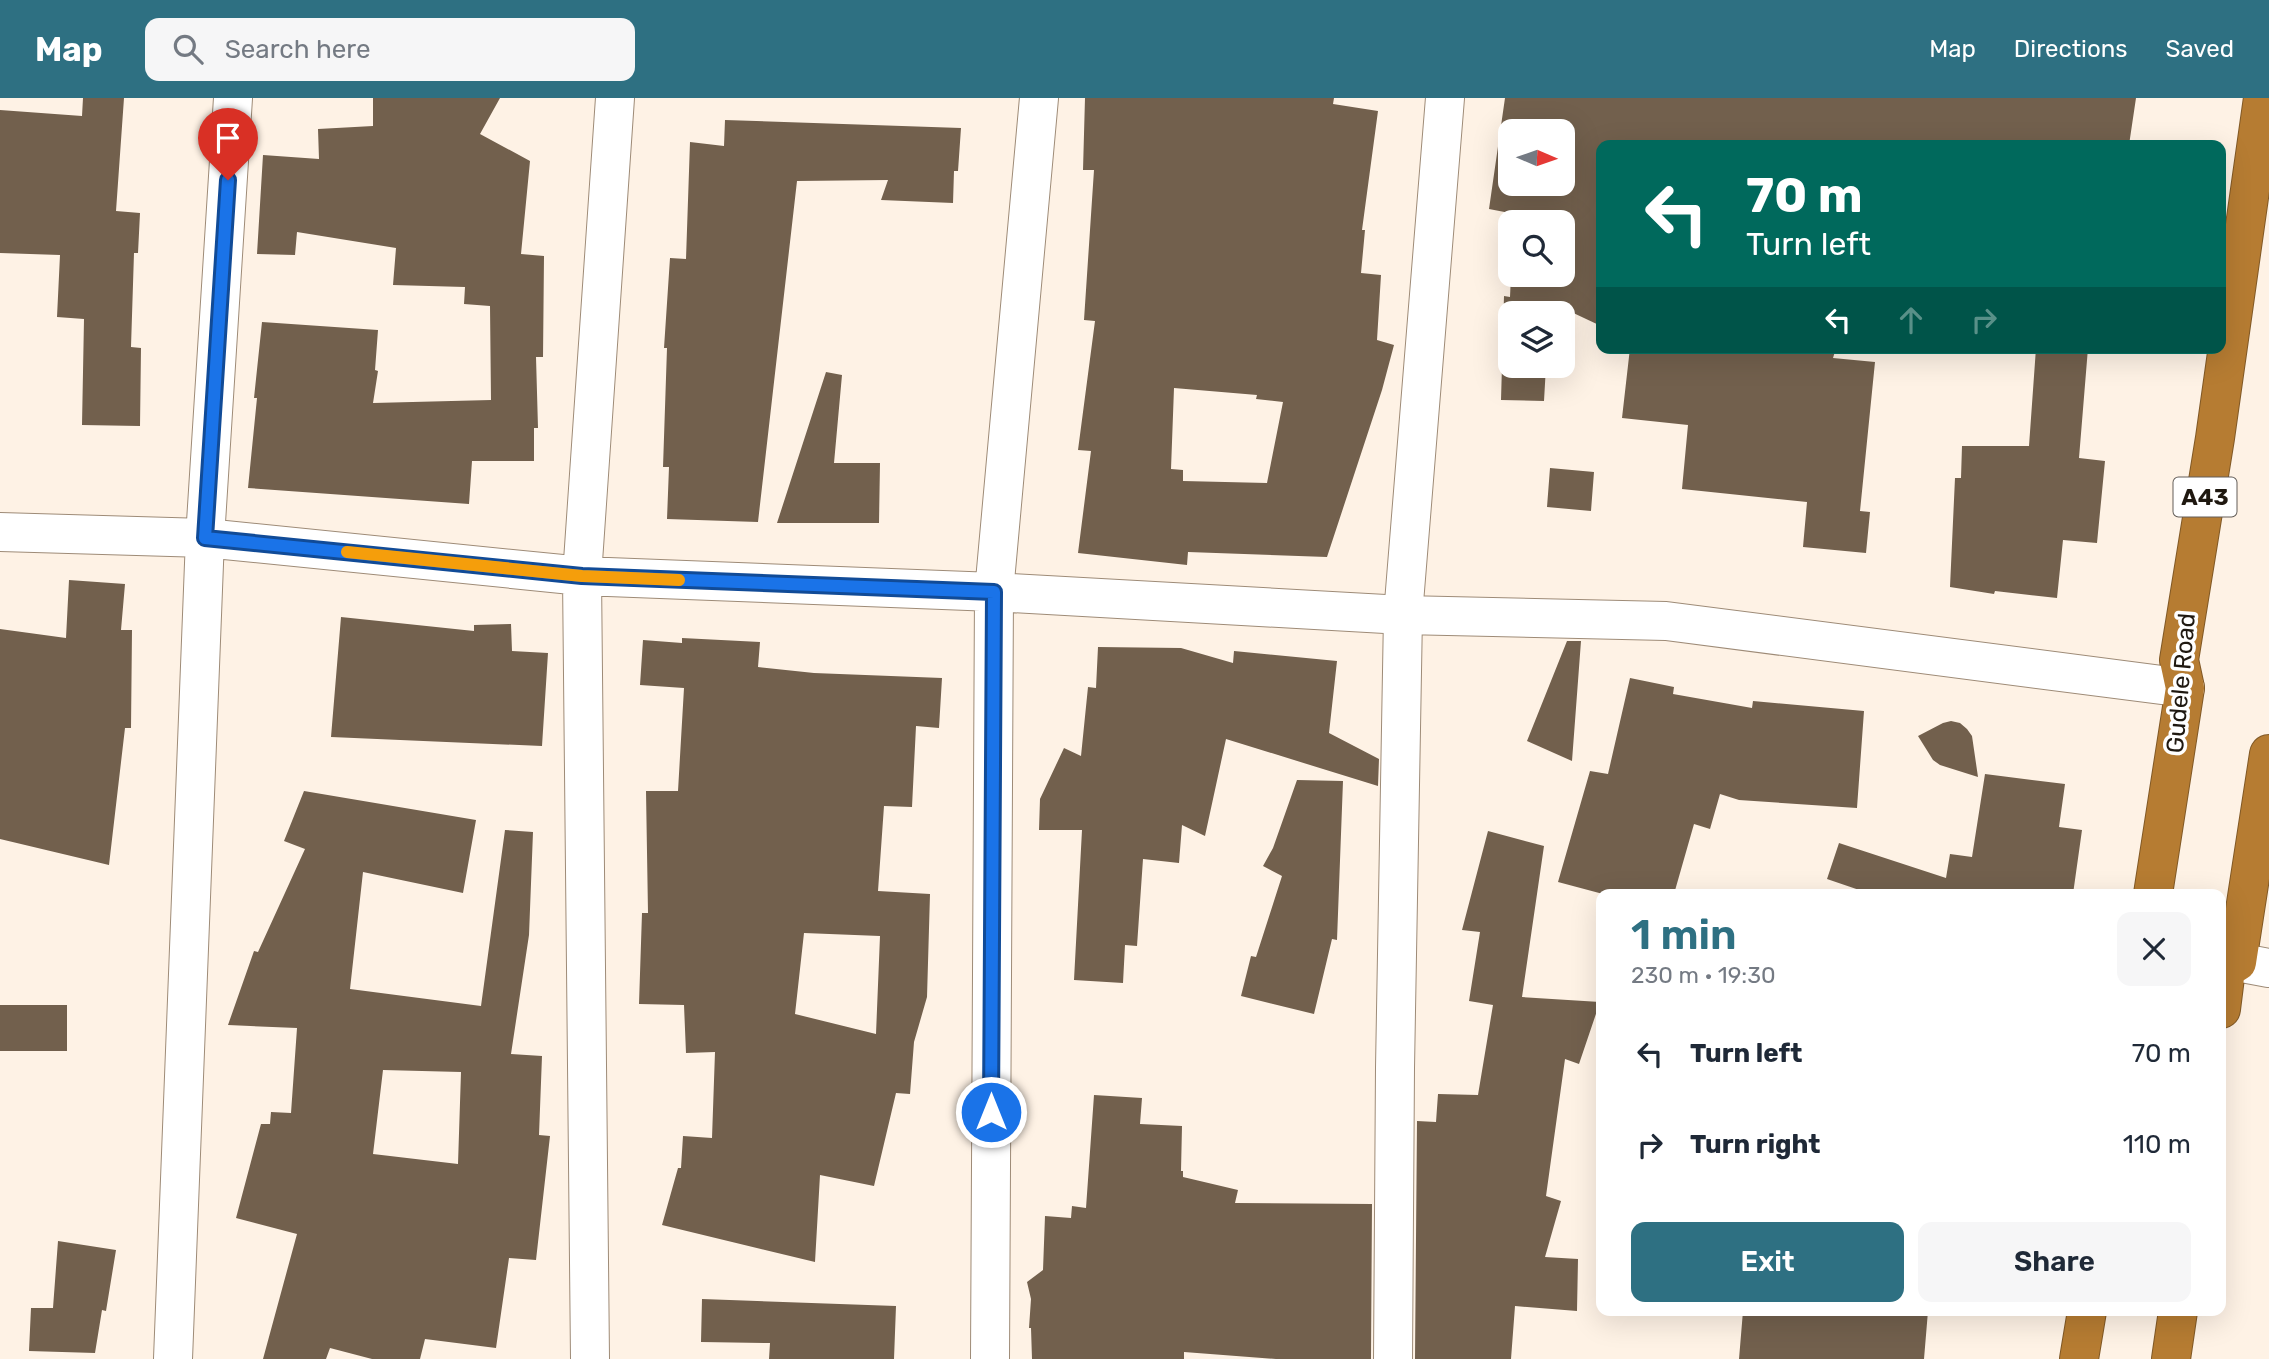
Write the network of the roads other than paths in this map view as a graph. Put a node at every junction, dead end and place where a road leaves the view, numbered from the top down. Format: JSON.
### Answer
{"nodes":[{"id":1,"x":233,"y":98,"type":"edge"},
{"id":2,"x":615,"y":98,"type":"edge"},
{"id":3,"x":1039,"y":98,"type":"edge"},
{"id":4,"x":1445,"y":98,"type":"edge"},
{"id":5,"x":2263,"y":98,"type":"edge"},
{"id":6,"x":0,"y":533,"type":"edge"},
{"id":7,"x":205,"y":538,"type":"junction"},
{"id":8,"x":582,"y":576,"type":"junction"},
{"id":9,"x":994,"y":592,"type":"junction"},
{"id":10,"x":1403,"y":615,"type":"junction"},
{"id":11,"x":2186,"y":688,"type":"junction"},
{"id":12,"x":2269,"y":754,"type":"edge"},
{"id":13,"x":2154,"y":889,"type":"edge"},
{"id":14,"x":2253,"y":965,"type":"edge"},
{"id":15,"x":2226,"y":969,"type":"edge"},
{"id":16,"x":2086,"y":1316,"type":"edge"},
{"id":17,"x":2177,"y":1316,"type":"edge"},
{"id":18,"x":173,"y":1359,"type":"edge"},
{"id":19,"x":590,"y":1359,"type":"edge"},
{"id":20,"x":989,"y":1359,"type":"edge"},
{"id":21,"x":1393,"y":1359,"type":"edge"},
{"id":22,"x":2079,"y":1359,"type":"edge"},
{"id":23,"x":2171,"y":1359,"type":"edge"}],
"edges":[{"from":1,"to":7,"type":"street"},
{"from":2,"to":8,"type":"street"},
{"from":3,"to":9,"type":"street"},
{"from":4,"to":10,"type":"street"},
{"from":5,"to":11,"type":"highway","name":"Gudele Road","number":"A43"},
{"from":6,"to":7,"type":"street"},
{"from":7,"to":8,"type":"street"},
{"from":7,"to":18,"type":"street"},
{"from":8,"to":9,"type":"street"},
{"from":8,"to":19,"type":"street"},
{"from":9,"to":10,"type":"street"},
{"from":9,"to":20,"type":"street"},
{"from":10,"to":11,"type":"street"},
{"from":10,"to":21,"type":"street"},
{"from":11,"to":13,"type":"highway","name":"Gudele Road","number":"A43"},
{"from":12,"to":14,"type":"highway"},
{"from":14,"to":15,"type":"highway"},
{"from":16,"to":22,"type":"highway"},
{"from":17,"to":23,"type":"highway"}]}
